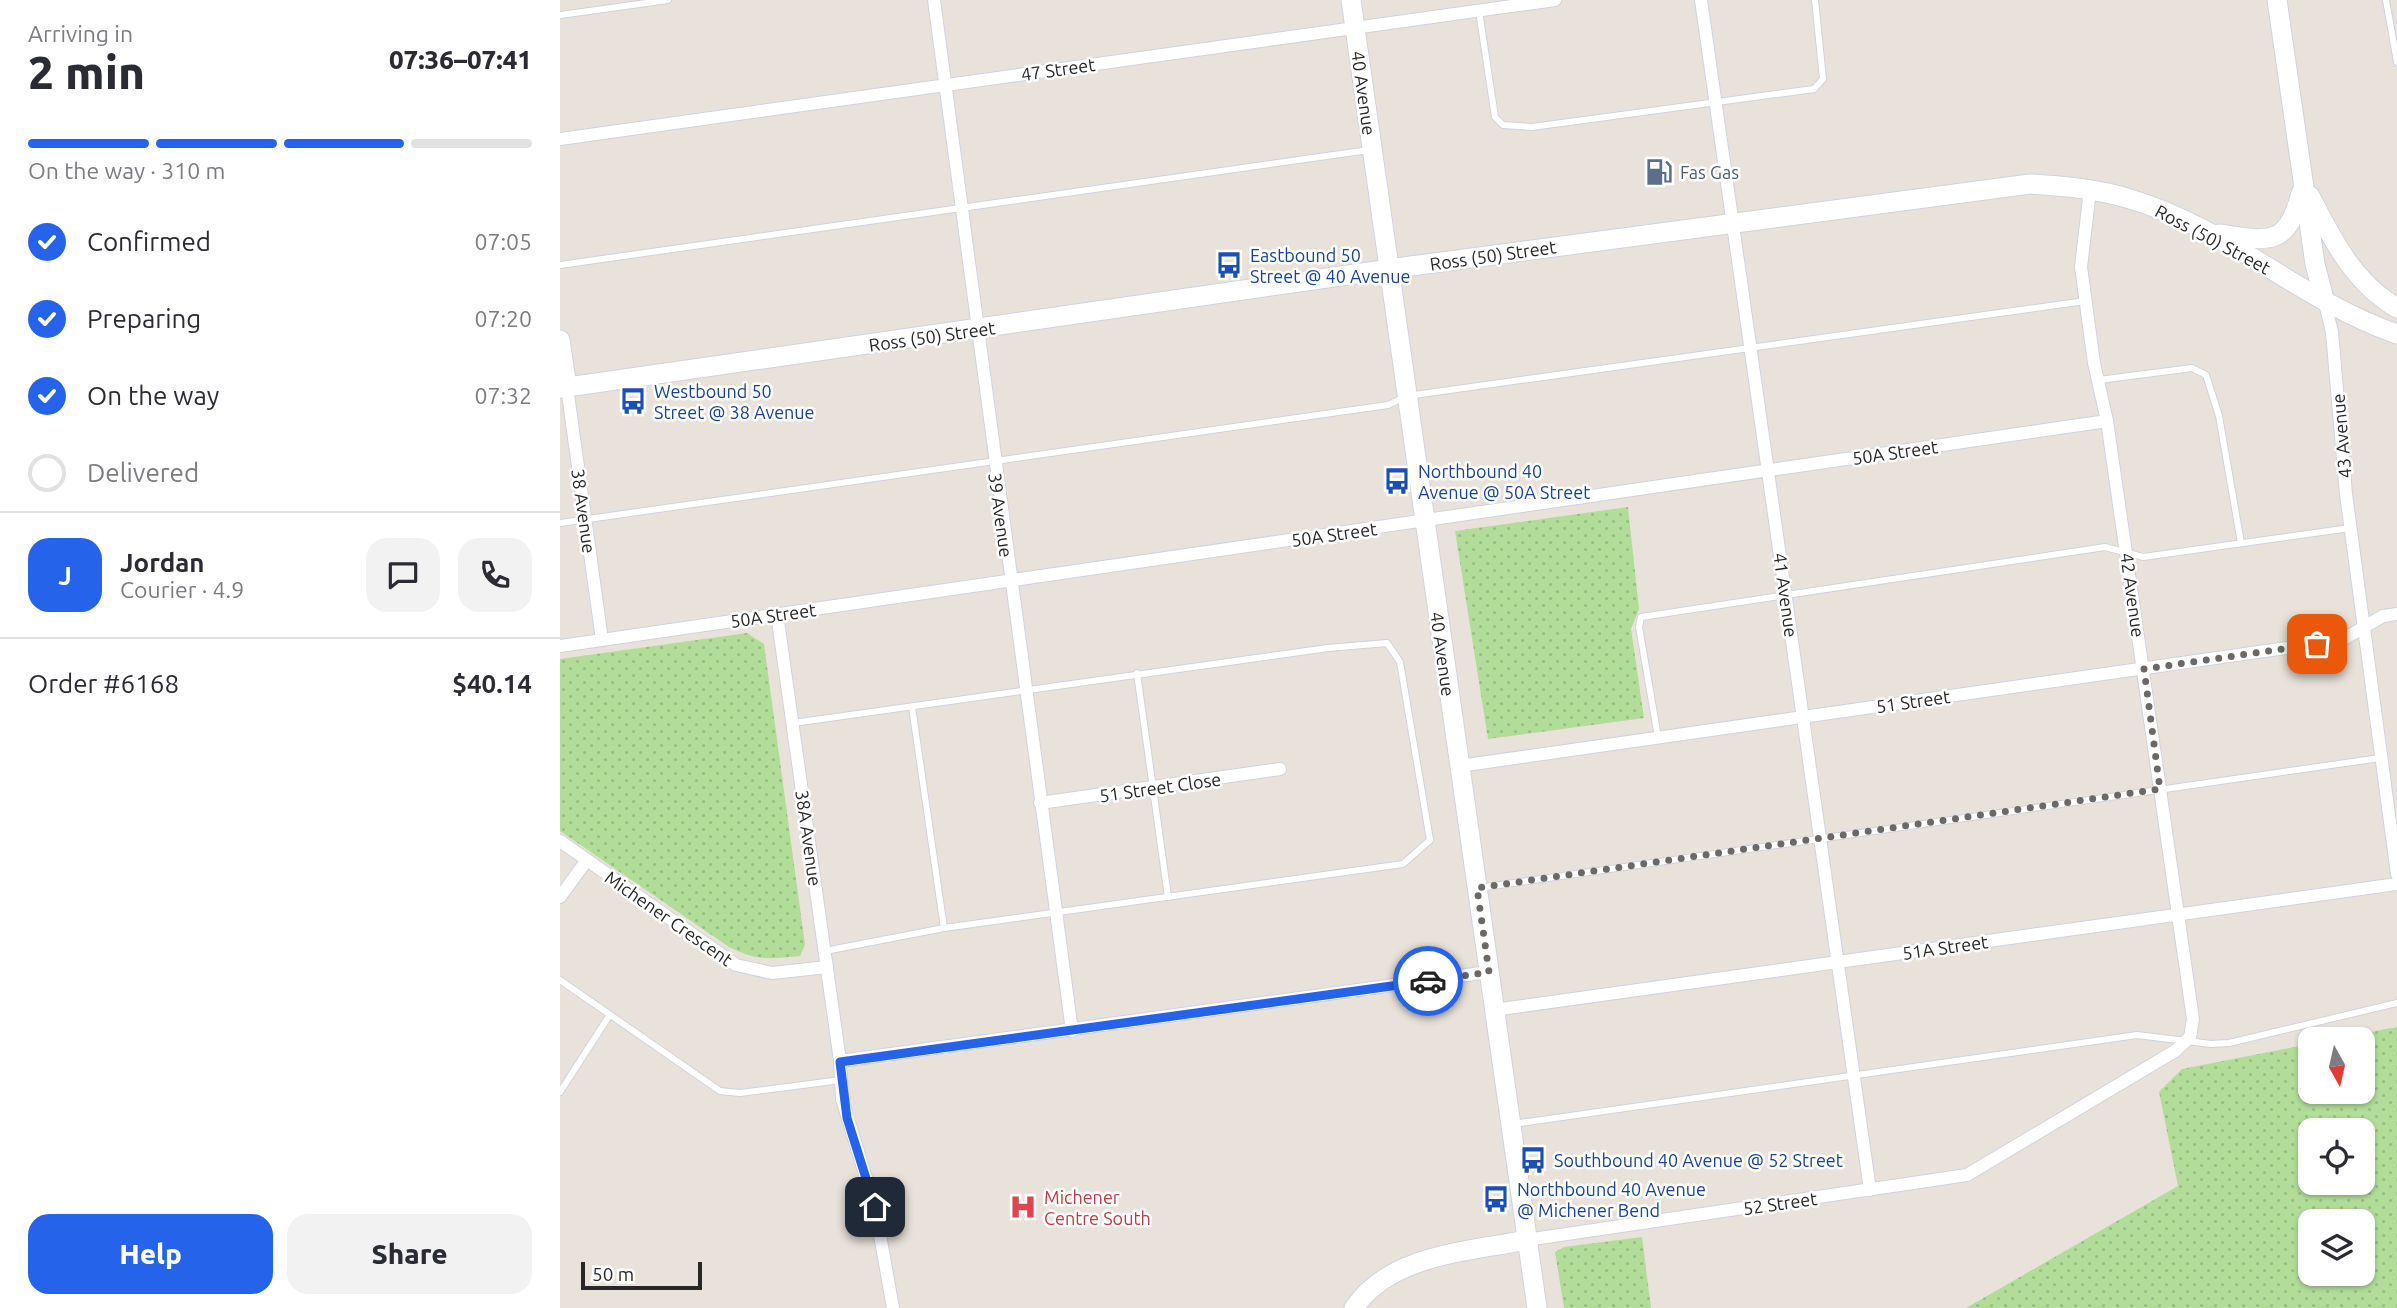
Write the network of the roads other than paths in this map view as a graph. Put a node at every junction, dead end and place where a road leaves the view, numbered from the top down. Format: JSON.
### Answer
{"nodes":[{"id":1,"x":668,"y":0,"type":"edge"},
{"id":2,"x":934,"y":0,"type":"edge"},
{"id":3,"x":1351,"y":0,"type":"edge"},
{"id":4,"x":1555,"y":0,"type":"edge"},
{"id":5,"x":1701,"y":0,"type":"edge"},
{"id":6,"x":1815,"y":0,"type":"edge"},
{"id":7,"x":2277,"y":0,"type":"edge"},
{"id":8,"x":2386,"y":0,"type":"edge"},
{"id":9,"x":1479,"y":11,"type":"junction"},
{"id":10,"x":560,"y":15,"type":"edge"},
{"id":11,"x":1355,"y":28,"type":"junction"},
{"id":12,"x":2397,"y":62,"type":"edge"},
{"id":13,"x":946,"y":85,"type":"junction"},
{"id":14,"x":1716,"y":103,"type":"junction"},
{"id":15,"x":560,"y":139,"type":"edge"},
{"id":16,"x":1372,"y":150,"type":"junction"},
{"id":17,"x":2303,"y":182,"type":"junction"},
{"id":18,"x":2090,"y":190,"type":"junction"},
{"id":19,"x":963,"y":208,"type":"junction"},
{"id":20,"x":1734,"y":223,"type":"junction"},
{"id":21,"x":2207,"y":232,"type":"junction"},
{"id":22,"x":560,"y":265,"type":"edge"},
{"id":23,"x":1389,"y":269,"type":"junction"},
{"id":24,"x":2324,"y":299,"type":"junction"},
{"id":25,"x":2085,"y":301,"type":"junction"},
{"id":26,"x":2397,"y":308,"type":"edge"},
{"id":27,"x":980,"y":329,"type":"junction"},
{"id":28,"x":2397,"y":334,"type":"edge"},
{"id":29,"x":560,"y":340,"type":"edge"},
{"id":30,"x":1751,"y":348,"type":"junction"},
{"id":31,"x":2099,"y":380,"type":"junction"},
{"id":32,"x":563,"y":388,"type":"edge"},
{"id":33,"x":1407,"y":396,"type":"junction"},
{"id":34,"x":2108,"y":421,"type":"junction"},
{"id":35,"x":994,"y":461,"type":"junction"},
{"id":36,"x":1769,"y":470,"type":"junction"},
{"id":37,"x":585,"y":520,"type":"junction"},
{"id":38,"x":1424,"y":520,"type":"junction"},
{"id":39,"x":560,"y":523,"type":"edge"},
{"id":40,"x":2350,"y":528,"type":"junction"},
{"id":41,"x":2242,"y":543,"type":"junction"},
{"id":42,"x":2127,"y":550,"type":"junction"},
{"id":43,"x":1010,"y":580,"type":"junction"},
{"id":44,"x":1786,"y":593,"type":"junction"},
{"id":45,"x":778,"y":614,"type":"junction"},
{"id":46,"x":2397,"y":614,"type":"edge"},
{"id":47,"x":2364,"y":628,"type":"junction"},
{"id":48,"x":602,"y":640,"type":"junction"},
{"id":49,"x":560,"y":646,"type":"edge"},
{"id":50,"x":2144,"y":669,"type":"junction"},
{"id":51,"x":1137,"y":673,"type":"junction"},
{"id":52,"x":1025,"y":690,"type":"junction"},
{"id":53,"x":912,"y":706,"type":"junction"},
{"id":54,"x":1804,"y":716,"type":"junction"},
{"id":55,"x":793,"y":723,"type":"junction"},
{"id":56,"x":1658,"y":737,"type":"junction"},
{"id":57,"x":2380,"y":758,"type":"junction"},
{"id":58,"x":1459,"y":766,"type":"junction"},
{"id":59,"x":1280,"y":769,"type":"dead end"},
{"id":60,"x":1154,"y":788,"type":"junction"},
{"id":61,"x":2160,"y":789,"type":"junction"},
{"id":62,"x":1040,"y":803,"type":"junction"},
{"id":63,"x":1820,"y":838,"type":"junction"},
{"id":64,"x":560,"y":841,"type":"edge"},
{"id":65,"x":586,"y":860,"type":"junction"},
{"id":66,"x":2397,"y":874,"type":"edge"},
{"id":67,"x":2397,"y":884,"type":"edge"},
{"id":68,"x":1477,"y":888,"type":"junction"},
{"id":69,"x":560,"y":897,"type":"edge"},
{"id":70,"x":1168,"y":897,"type":"junction"},
{"id":71,"x":1055,"y":913,"type":"junction"},
{"id":72,"x":2178,"y":914,"type":"junction"},
{"id":73,"x":944,"y":928,"type":"junction"},
{"id":74,"x":825,"y":951,"type":"junction"},
{"id":75,"x":1837,"y":962,"type":"junction"},
{"id":76,"x":827,"y":967,"type":"junction"},
{"id":77,"x":1489,"y":972,"type":"junction"},
{"id":78,"x":560,"y":981,"type":"edge"},
{"id":79,"x":2397,"y":1003,"type":"edge"},
{"id":80,"x":1494,"y":1010,"type":"junction"},
{"id":81,"x":609,"y":1016,"type":"junction"},
{"id":82,"x":1072,"y":1031,"type":"junction"},
{"id":83,"x":2187,"y":1041,"type":"junction"},
{"id":84,"x":840,"y":1062,"type":"junction"},
{"id":85,"x":1854,"y":1074,"type":"junction"},
{"id":86,"x":841,"y":1080,"type":"junction"},
{"id":87,"x":560,"y":1092,"type":"edge"},
{"id":88,"x":1511,"y":1124,"type":"junction"},
{"id":89,"x":1870,"y":1190,"type":"junction"},
{"id":90,"x":1526,"y":1240,"type":"junction"},
{"id":91,"x":893,"y":1308,"type":"edge"},
{"id":92,"x":1354,"y":1308,"type":"edge"},
{"id":93,"x":1537,"y":1308,"type":"edge"}],
"edges":[{"from":1,"to":10,"type":"lane"},
{"from":2,"to":13,"type":"street","name":"39 Avenue"},
{"from":3,"to":11,"type":"main road","name":"40 Avenue"},
{"from":4,"to":9,"type":"street","name":"47 Street"},
{"from":5,"to":14,"type":"street","name":"41 Avenue"},
{"from":6,"to":14,"type":"lane"},
{"from":7,"to":17,"type":"main road","name":"43 Avenue"},
{"from":8,"to":12,"type":"lane"},
{"from":9,"to":11,"type":"street","name":"47 Street"},
{"from":9,"to":14,"type":"lane"},
{"from":11,"to":13,"type":"street","name":"47 Street"},
{"from":11,"to":16,"type":"main road","name":"40 Avenue"},
{"from":13,"to":15,"type":"street","name":"47 Street"},
{"from":13,"to":19,"type":"street","name":"39 Avenue"},
{"from":14,"to":20,"type":"street","name":"41 Avenue"},
{"from":16,"to":19,"type":"lane"},
{"from":16,"to":23,"type":"main road","name":"40 Avenue"},
{"from":17,"to":21,"type":"main road"},
{"from":17,"to":24,"type":"main road","name":"43 Avenue"},
{"from":17,"to":26,"type":"main road"},
{"from":18,"to":20,"type":"main road","name":"Ross (50) Street"},
{"from":18,"to":21,"type":"main road","name":"Ross (50) Street"},
{"from":18,"to":25,"type":"street","name":"42 Avenue"},
{"from":19,"to":22,"type":"lane"},
{"from":19,"to":27,"type":"street","name":"39 Avenue"},
{"from":20,"to":23,"type":"main road","name":"Ross (50) Street"},
{"from":20,"to":30,"type":"street","name":"41 Avenue"},
{"from":21,"to":24,"type":"main road","name":"Ross (50) Street"},
{"from":23,"to":27,"type":"main road","name":"Ross (50) Street"},
{"from":23,"to":33,"type":"main road","name":"40 Avenue"},
{"from":24,"to":28,"type":"main road","name":"Ross (50) Street"},
{"from":24,"to":40,"type":"street","name":"43 Avenue"},
{"from":25,"to":30,"type":"lane"},
{"from":25,"to":31,"type":"street","name":"42 Avenue"},
{"from":27,"to":32,"type":"main road","name":"Ross (50) Street"},
{"from":27,"to":35,"type":"street","name":"39 Avenue"},
{"from":29,"to":32,"type":"main road","name":"38 Avenue"},
{"from":30,"to":33,"type":"lane"},
{"from":30,"to":36,"type":"street","name":"41 Avenue"},
{"from":31,"to":34,"type":"street","name":"42 Avenue"},
{"from":31,"to":41,"type":"lane"},
{"from":32,"to":37,"type":"street","name":"38 Avenue"},
{"from":33,"to":35,"type":"lane"},
{"from":33,"to":38,"type":"main road","name":"40 Avenue"},
{"from":34,"to":36,"type":"street","name":"50A Street"},
{"from":34,"to":42,"type":"street","name":"42 Avenue"},
{"from":35,"to":37,"type":"lane"},
{"from":35,"to":43,"type":"street","name":"39 Avenue"},
{"from":36,"to":38,"type":"street","name":"50A Street"},
{"from":36,"to":44,"type":"street","name":"41 Avenue"},
{"from":37,"to":39,"type":"lane"},
{"from":37,"to":48,"type":"street","name":"38 Avenue"},
{"from":38,"to":43,"type":"street","name":"50A Street"},
{"from":38,"to":58,"type":"main road","name":"40 Avenue"},
{"from":40,"to":41,"type":"lane"},
{"from":40,"to":47,"type":"street","name":"43 Avenue"},
{"from":41,"to":42,"type":"lane"},
{"from":42,"to":44,"type":"lane"},
{"from":42,"to":50,"type":"street","name":"42 Avenue"},
{"from":43,"to":45,"type":"street","name":"50A Street"},
{"from":43,"to":52,"type":"street","name":"39 Avenue"},
{"from":44,"to":54,"type":"street","name":"41 Avenue"},
{"from":44,"to":56,"type":"lane"},
{"from":45,"to":48,"type":"street","name":"50A Street"},
{"from":45,"to":55,"type":"street","name":"38A Avenue"},
{"from":46,"to":47,"type":"street","name":"51 Street"},
{"from":47,"to":50,"type":"street","name":"51 Street"},
{"from":47,"to":57,"type":"street","name":"43 Avenue"},
{"from":48,"to":49,"type":"street","name":"50A Street"},
{"from":50,"to":54,"type":"street","name":"51 Street"},
{"from":50,"to":61,"type":"street","name":"42 Avenue"},
{"from":51,"to":52,"type":"lane"},
{"from":51,"to":60,"type":"lane"},
{"from":51,"to":70,"type":"lane"},
{"from":52,"to":53,"type":"lane"},
{"from":52,"to":62,"type":"street","name":"39 Avenue"},
{"from":53,"to":55,"type":"lane"},
{"from":53,"to":73,"type":"lane"},
{"from":54,"to":56,"type":"street","name":"51 Street"},
{"from":54,"to":63,"type":"street","name":"41 Avenue"},
{"from":55,"to":74,"type":"street","name":"38A Avenue"},
{"from":56,"to":58,"type":"street","name":"51 Street"},
{"from":57,"to":61,"type":"lane"},
{"from":57,"to":66,"type":"street","name":"43 Avenue"},
{"from":58,"to":68,"type":"main road","name":"40 Avenue"},
{"from":59,"to":60,"type":"street","name":"51 Street Close"},
{"from":60,"to":62,"type":"street","name":"51 Street Close"},
{"from":60,"to":70,"type":"lane"},
{"from":61,"to":63,"type":"lane"},
{"from":61,"to":72,"type":"street","name":"42 Avenue"},
{"from":62,"to":71,"type":"street","name":"39 Avenue"},
{"from":63,"to":68,"type":"lane"},
{"from":63,"to":75,"type":"street","name":"41 Avenue"},
{"from":64,"to":65,"type":"street","name":"Michener Crescent"},
{"from":65,"to":69,"type":"street"},
{"from":65,"to":76,"type":"street","name":"Michener Crescent"},
{"from":67,"to":72,"type":"street","name":"51A Street"},
{"from":68,"to":77,"type":"main road","name":"40 Avenue"},
{"from":70,"to":71,"type":"lane"},
{"from":71,"to":73,"type":"lane"},
{"from":71,"to":82,"type":"street","name":"39 Avenue"},
{"from":72,"to":75,"type":"street","name":"51A Street"},
{"from":72,"to":83,"type":"street","name":"42 Avenue"},
{"from":73,"to":74,"type":"lane"},
{"from":74,"to":76,"type":"street","name":"38A Avenue"},
{"from":75,"to":80,"type":"street","name":"51A Street"},
{"from":75,"to":85,"type":"street","name":"41 Avenue"},
{"from":76,"to":84,"type":"street","name":"38A Avenue"},
{"from":77,"to":80,"type":"main road","name":"40 Avenue"},
{"from":77,"to":82,"type":"street"},
{"from":78,"to":81,"type":"lane"},
{"from":79,"to":83,"type":"lane"},
{"from":80,"to":88,"type":"main road","name":"40 Avenue"},
{"from":81,"to":86,"type":"lane"},
{"from":81,"to":87,"type":"lane"},
{"from":82,"to":84,"type":"street"},
{"from":83,"to":85,"type":"lane"},
{"from":83,"to":89,"type":"street","name":"52 Street"},
{"from":84,"to":86,"type":"street","name":"38A Avenue"},
{"from":85,"to":88,"type":"lane"},
{"from":85,"to":89,"type":"street","name":"41 Avenue"},
{"from":86,"to":91,"type":"street","name":"38A Avenue"},
{"from":88,"to":90,"type":"main road","name":"40 Avenue"},
{"from":89,"to":90,"type":"street","name":"52 Street"},
{"from":90,"to":92,"type":"main road","name":"52 Street"},
{"from":90,"to":93,"type":"main road","name":"40 Avenue"}]}
